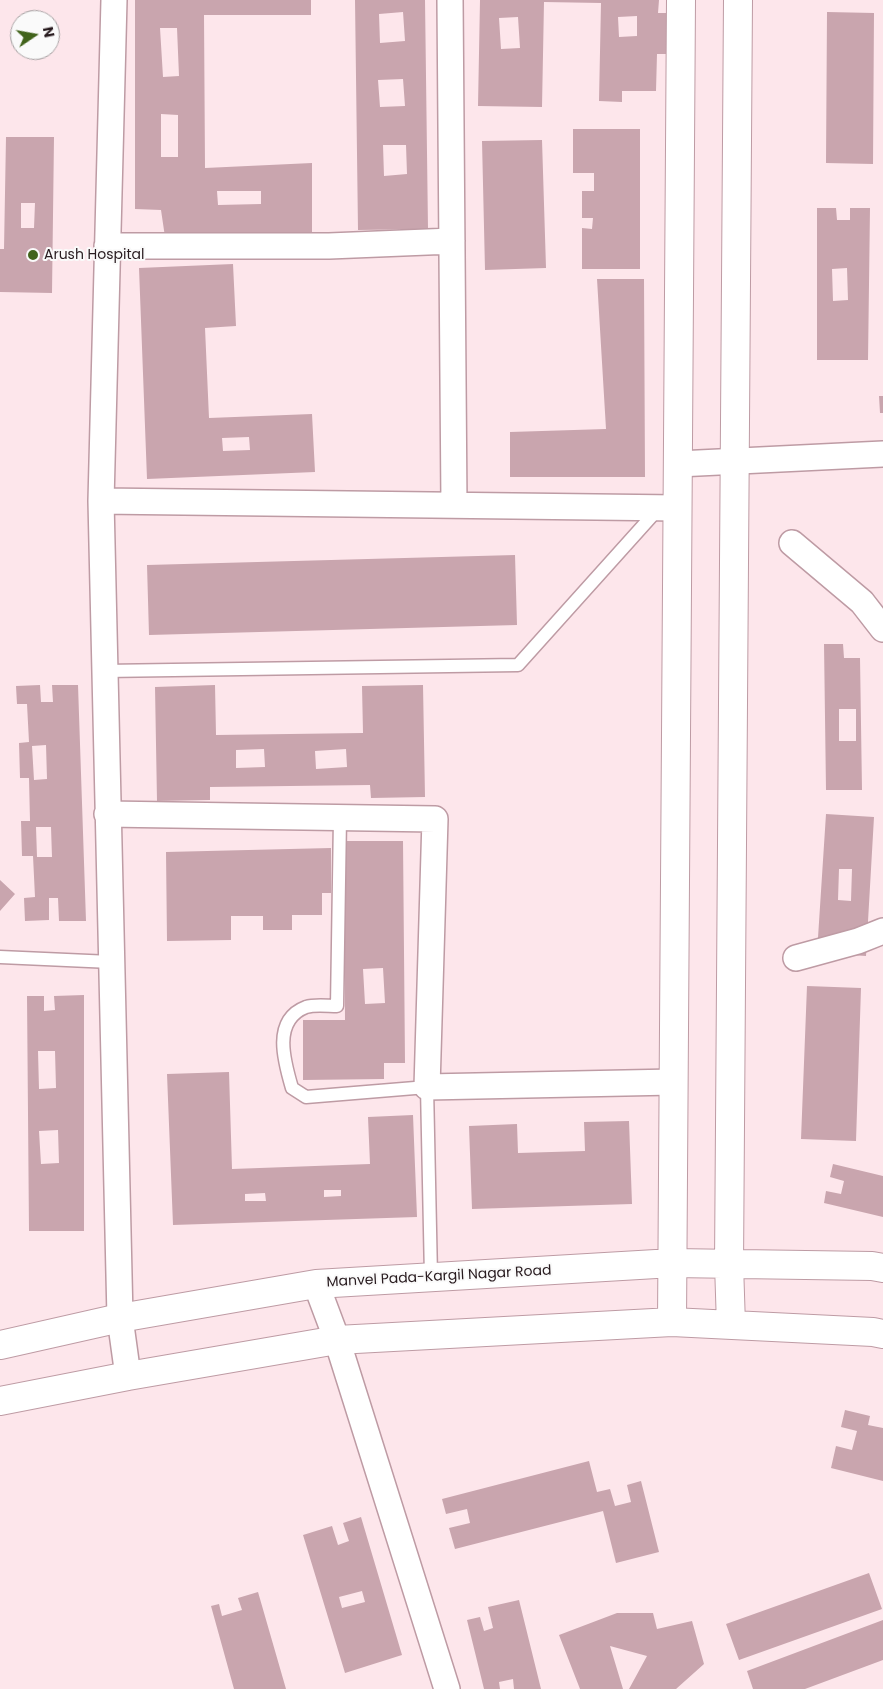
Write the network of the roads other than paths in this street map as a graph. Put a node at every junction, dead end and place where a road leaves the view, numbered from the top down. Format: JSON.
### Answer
{"nodes":[{"id":1,"x":114,"y":0,"type":"edge"},
{"id":2,"x":450,"y":0,"type":"edge"},
{"id":3,"x":681,"y":0,"type":"edge"},
{"id":4,"x":738,"y":0,"type":"edge"},
{"id":5,"x":452,"y":241,"type":"junction"},
{"id":6,"x":107,"y":246,"type":"junction"},
{"id":7,"x":883,"y":454,"type":"edge"},
{"id":8,"x":734,"y":461,"type":"junction"},
{"id":9,"x":678,"y":464,"type":"junction"},
{"id":10,"x":101,"y":501,"type":"junction"},
{"id":11,"x":454,"y":505,"type":"junction"},
{"id":12,"x":668,"y":508,"type":"junction"},
{"id":13,"x":792,"y":543,"type":"dead end"},
{"id":14,"x":883,"y":629,"type":"edge"},
{"id":15,"x":104,"y":671,"type":"junction"},
{"id":16,"x":107,"y":814,"type":"junction"},
{"id":17,"x":340,"y":818,"type":"junction"},
{"id":18,"x":883,"y":930,"type":"edge"},
{"id":19,"x":0,"y":956,"type":"edge"},
{"id":20,"x":796,"y":958,"type":"dead end"},
{"id":21,"x":111,"y":962,"type":"junction"},
{"id":22,"x":674,"y":1082,"type":"junction"},
{"id":23,"x":427,"y":1087,"type":"junction"},
{"id":24,"x":673,"y":1263,"type":"junction"},
{"id":25,"x":729,"y":1264,"type":"junction"},
{"id":26,"x":883,"y":1268,"type":"edge"},
{"id":27,"x":432,"y":1277,"type":"junction"},
{"id":28,"x":316,"y":1284,"type":"junction"},
{"id":29,"x":120,"y":1318,"type":"junction"},
{"id":30,"x":672,"y":1322,"type":"junction"},
{"id":31,"x":731,"y":1325,"type":"junction"},
{"id":32,"x":883,"y":1334,"type":"edge"},
{"id":33,"x":337,"y":1340,"type":"junction"},
{"id":34,"x":0,"y":1345,"type":"edge"},
{"id":35,"x":128,"y":1376,"type":"junction"},
{"id":36,"x":0,"y":1401,"type":"edge"},
{"id":37,"x":448,"y":1689,"type":"edge"}],
"edges":[{"from":1,"to":6,"type":"street"},
{"from":2,"to":5,"type":"street"},
{"from":3,"to":9,"type":"street"},
{"from":4,"to":8,"type":"street"},
{"from":5,"to":6,"type":"street"},
{"from":5,"to":11,"type":"street"},
{"from":6,"to":10,"type":"street"},
{"from":7,"to":8,"type":"street"},
{"from":8,"to":9,"type":"street"},
{"from":8,"to":25,"type":"street"},
{"from":9,"to":12,"type":"street"},
{"from":10,"to":11,"type":"street"},
{"from":10,"to":15,"type":"street"},
{"from":11,"to":12,"type":"street"},
{"from":12,"to":15,"type":"lane"},
{"from":12,"to":22,"type":"street"},
{"from":13,"to":14,"type":"street"},
{"from":15,"to":16,"type":"street"},
{"from":16,"to":17,"type":"street"},
{"from":16,"to":21,"type":"street"},
{"from":17,"to":23,"type":"street"},
{"from":17,"to":23,"type":"lane"},
{"from":18,"to":20,"type":"street"},
{"from":19,"to":21,"type":"lane"},
{"from":21,"to":29,"type":"street"},
{"from":22,"to":23,"type":"street"},
{"from":22,"to":24,"type":"street"},
{"from":23,"to":27,"type":"lane"},
{"from":24,"to":25,"type":"street","name":"Manvel Pada-Kargil Nagar Road"},
{"from":24,"to":27,"type":"street","name":"Manvel Pada-Kargil Nagar Road"},
{"from":24,"to":30,"type":"street"},
{"from":25,"to":26,"type":"street","name":"Manvel Pada-Kargil Nagar Road"},
{"from":25,"to":31,"type":"street"},
{"from":27,"to":28,"type":"street","name":"Manvel Pada-Kargil Nagar Road"},
{"from":28,"to":29,"type":"street","name":"Manvel Pada-Kargil Nagar Road"},
{"from":28,"to":33,"type":"street"},
{"from":29,"to":34,"type":"street","name":"Manvel Pada-Kargil Nagar Road"},
{"from":29,"to":35,"type":"street"},
{"from":30,"to":31,"type":"street"},
{"from":30,"to":33,"type":"street"},
{"from":31,"to":32,"type":"street"},
{"from":33,"to":35,"type":"street"},
{"from":33,"to":37,"type":"street"},
{"from":35,"to":36,"type":"street"}]}
